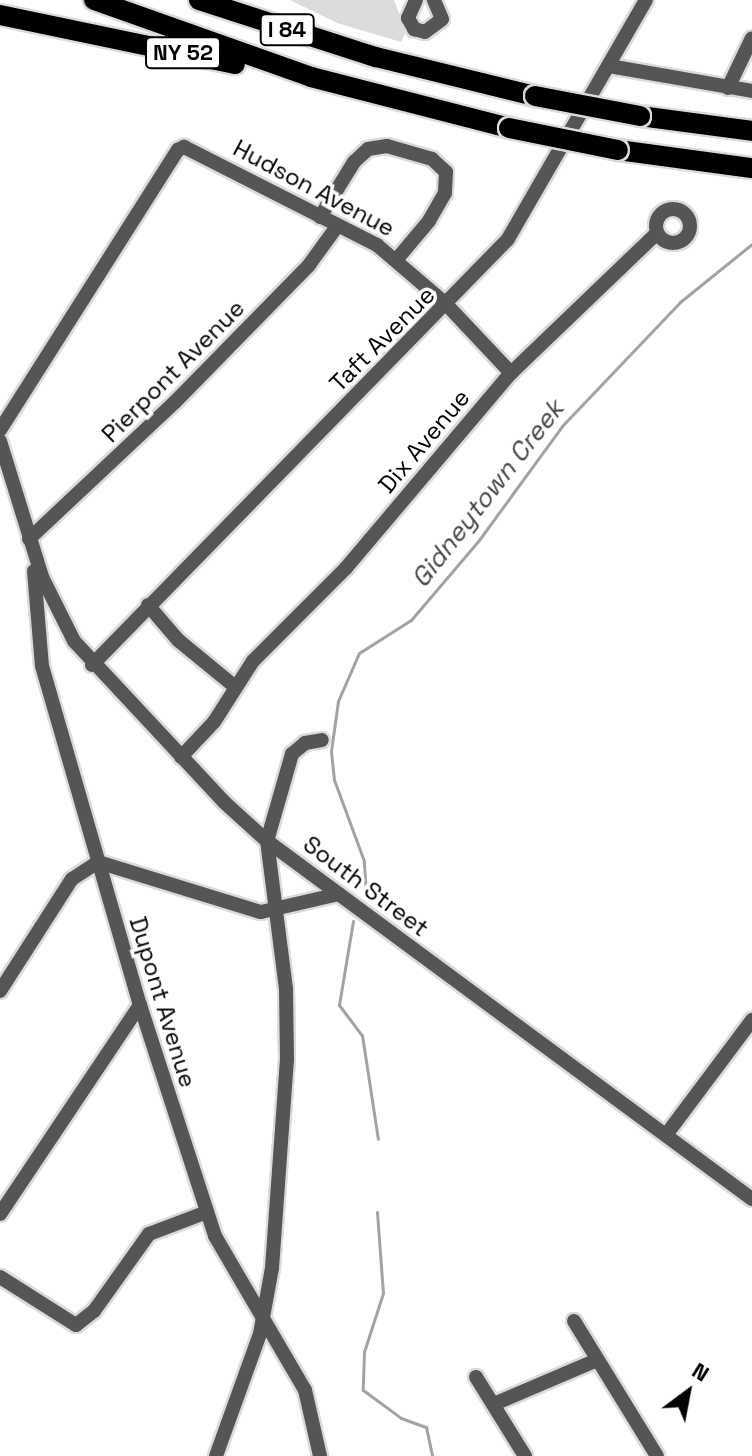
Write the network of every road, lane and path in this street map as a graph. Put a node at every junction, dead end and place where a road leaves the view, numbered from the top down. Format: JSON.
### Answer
{"nodes":[{"id":1,"x":94,"y":0,"type":"edge"},
{"id":2,"x":199,"y":0,"type":"edge"},
{"id":3,"x":245,"y":0,"type":"edge"},
{"id":4,"x":416,"y":0,"type":"edge"},
{"id":5,"x":646,"y":0,"type":"edge"},
{"id":6,"x":442,"y":2,"type":"edge"},
{"id":7,"x":0,"y":15,"type":"edge"},
{"id":8,"x":752,"y":38,"type":"edge"},
{"id":9,"x":376,"y":57,"type":"junction"},
{"id":10,"x":609,"y":66,"type":"junction"},
{"id":11,"x":728,"y":88,"type":"junction"},
{"id":12,"x":752,"y":91,"type":"edge"},
{"id":13,"x":365,"y":92,"type":"junction"},
{"id":14,"x":752,"y":131,"type":"edge"},
{"id":15,"x":752,"y":168,"type":"edge"},
{"id":16,"x":320,"y":217,"type":"junction"},
{"id":17,"x":338,"y":225,"type":"junction"},
{"id":18,"x":657,"y":233,"type":"dead end"},
{"id":19,"x":397,"y":259,"type":"junction"},
{"id":20,"x":446,"y":304,"type":"junction"},
{"id":21,"x":511,"y":373,"type":"junction"},
{"id":22,"x":0,"y":430,"type":"edge"},
{"id":23,"x":0,"y":441,"type":"edge"},
{"id":24,"x":29,"y":539,"type":"junction"},
{"id":25,"x":148,"y":605,"type":"junction"},
{"id":26,"x":92,"y":665,"type":"junction"},
{"id":27,"x":234,"y":686,"type":"junction"},
{"id":28,"x":322,"y":740,"type":"dead end"},
{"id":29,"x":181,"y":757,"type":"junction"},
{"id":30,"x":267,"y":841,"type":"junction"},
{"id":31,"x":98,"y":862,"type":"junction"},
{"id":32,"x":339,"y":894,"type":"junction"},
{"id":33,"x":277,"y":911,"type":"junction"},
{"id":34,"x":0,"y":991,"type":"edge"},
{"id":35,"x":140,"y":1005,"type":"junction"},
{"id":36,"x":752,"y":1020,"type":"edge"},
{"id":37,"x":666,"y":1135,"type":"junction"},
{"id":38,"x":752,"y":1199,"type":"edge"},
{"id":39,"x":207,"y":1212,"type":"junction"},
{"id":40,"x":0,"y":1214,"type":"edge"},
{"id":41,"x":0,"y":1277,"type":"edge"},
{"id":42,"x":263,"y":1318,"type":"junction"},
{"id":43,"x":574,"y":1321,"type":"dead end"},
{"id":44,"x":597,"y":1360,"type":"junction"},
{"id":45,"x":476,"y":1377,"type":"dead end"},
{"id":46,"x":494,"y":1404,"type":"junction"},
{"id":47,"x":216,"y":1456,"type":"edge"},
{"id":48,"x":320,"y":1456,"type":"edge"},
{"id":49,"x":525,"y":1456,"type":"edge"},
{"id":50,"x":657,"y":1456,"type":"edge"}],
"edges":[{"from":1,"to":13,"type":"highway","number":"I 84"},
{"from":2,"to":9,"type":"highway","number":"I 84"},
{"from":3,"to":9,"type":"highway"},
{"from":4,"to":6,"type":"street"},
{"from":5,"to":10,"type":"street","name":"Taft Avenue"},
{"from":7,"to":13,"type":"highway","number":"NY 52"},
{"from":8,"to":11,"type":"street"},
{"from":9,"to":14,"type":"highway","number":"I 84","bridge":true},
{"from":10,"to":11,"type":"street"},
{"from":10,"to":20,"type":"street","name":"Taft Avenue"},
{"from":11,"to":12,"type":"street"},
{"from":13,"to":15,"type":"highway","number":"I 84","bridge":true},
{"from":16,"to":17,"type":"street","name":"Hudson Avenue"},
{"from":16,"to":19,"type":"street"},
{"from":16,"to":22,"type":"street","name":"Hudson Avenue"},
{"from":17,"to":19,"type":"street","name":"Hudson Avenue"},
{"from":17,"to":24,"type":"street","name":"Pierpont Avenue"},
{"from":18,"to":21,"type":"street","name":"Dix Avenue"},
{"from":19,"to":20,"type":"street","name":"Hudson Avenue"},
{"from":20,"to":21,"type":"street","name":"Hudson Avenue"},
{"from":20,"to":25,"type":"street","name":"Taft Avenue"},
{"from":21,"to":27,"type":"street","name":"Dix Avenue"},
{"from":23,"to":24,"type":"street"},
{"from":24,"to":26,"type":"street","name":"South Street"},
{"from":24,"to":31,"type":"street","name":"Dupont Avenue"},
{"from":25,"to":26,"type":"street","name":"Taft Avenue"},
{"from":25,"to":27,"type":"street"},
{"from":26,"to":29,"type":"street","name":"South Street"},
{"from":27,"to":29,"type":"street","name":"Dix Avenue"},
{"from":28,"to":30,"type":"street"},
{"from":29,"to":30,"type":"street","name":"South Street"},
{"from":30,"to":32,"type":"street","name":"South Street"},
{"from":30,"to":33,"type":"street"},
{"from":31,"to":33,"type":"street"},
{"from":31,"to":34,"type":"street"},
{"from":31,"to":35,"type":"street","name":"Dupont Avenue"},
{"from":32,"to":33,"type":"street"},
{"from":32,"to":37,"type":"street","name":"South Street"},
{"from":33,"to":42,"type":"street"},
{"from":35,"to":39,"type":"street","name":"Dupont Avenue"},
{"from":35,"to":40,"type":"street"},
{"from":36,"to":37,"type":"street"},
{"from":37,"to":38,"type":"street","name":"South Street"},
{"from":39,"to":41,"type":"street"},
{"from":39,"to":42,"type":"street","name":"Dupont Avenue"},
{"from":42,"to":47,"type":"street"},
{"from":42,"to":48,"type":"street","name":"Dupont Avenue"},
{"from":43,"to":44,"type":"street"},
{"from":44,"to":46,"type":"street"},
{"from":44,"to":50,"type":"street"},
{"from":45,"to":46,"type":"street"},
{"from":46,"to":49,"type":"street"}]}
